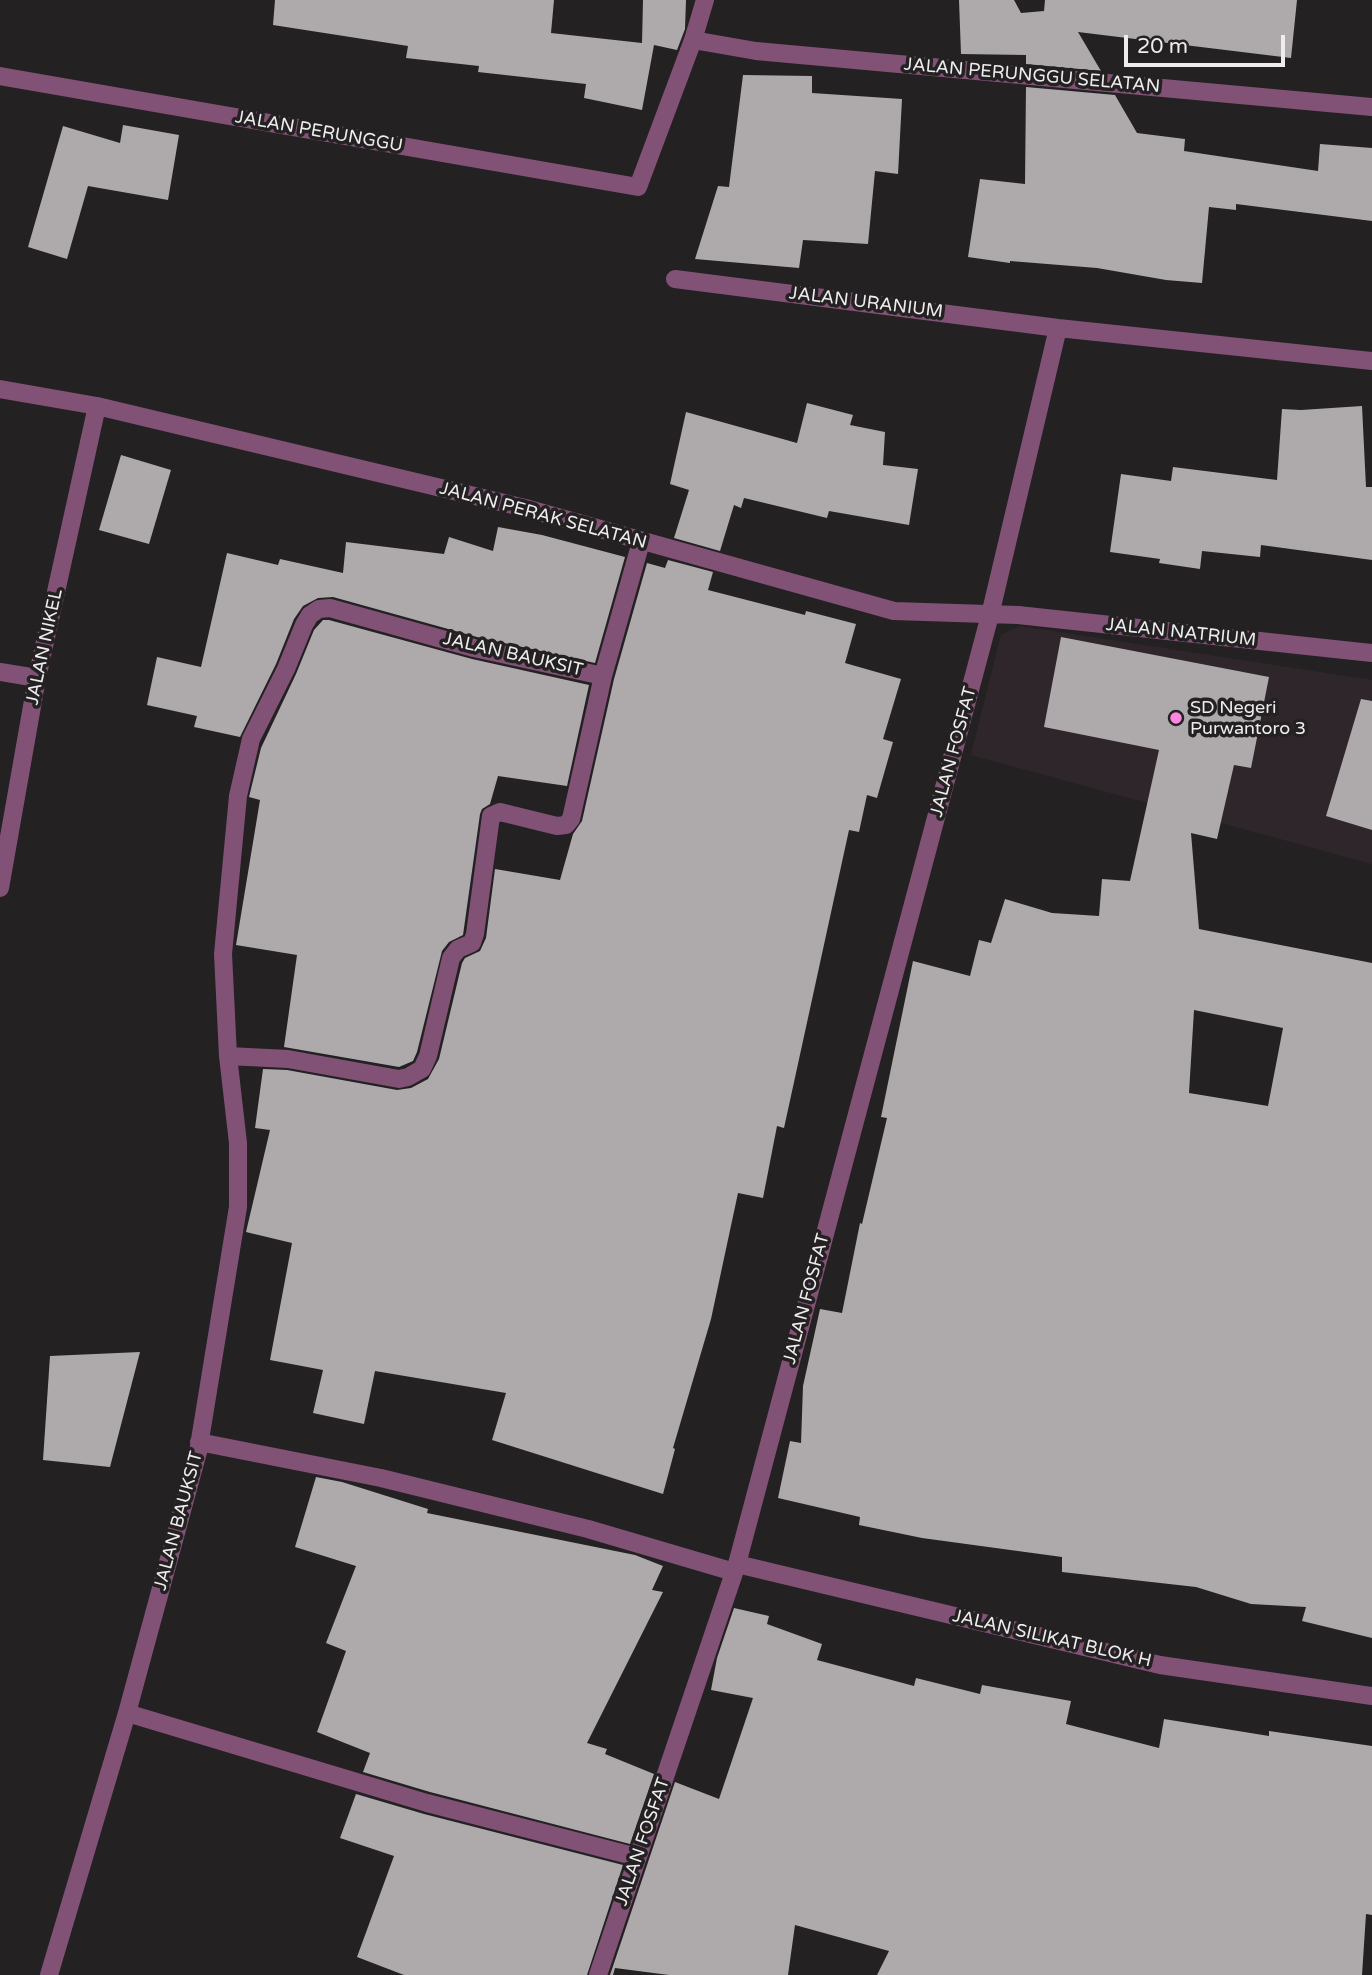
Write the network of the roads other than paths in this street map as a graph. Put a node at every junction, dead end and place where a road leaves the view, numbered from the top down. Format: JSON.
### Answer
{"nodes":[{"id":1,"x":705,"y":0,"type":"edge"},
{"id":2,"x":693,"y":40,"type":"junction"},
{"id":3,"x":0,"y":76,"type":"edge"},
{"id":4,"x":1372,"y":107,"type":"edge"},
{"id":5,"x":675,"y":279,"type":"dead end"},
{"id":6,"x":1058,"y":328,"type":"junction"},
{"id":7,"x":1372,"y":360,"type":"edge"},
{"id":8,"x":0,"y":390,"type":"edge"},
{"id":9,"x":97,"y":406,"type":"junction"},
{"id":10,"x":640,"y":542,"type":"junction"},
{"id":11,"x":990,"y":615,"type":"junction"},
{"id":12,"x":1372,"y":653,"type":"edge"},
{"id":13,"x":0,"y":672,"type":"edge"},
{"id":14,"x":603,"y":676,"type":"junction"},
{"id":15,"x":37,"y":678,"type":"junction"},
{"id":16,"x":0,"y":888,"type":"edge"},
{"id":17,"x":228,"y":1056,"type":"junction"},
{"id":18,"x":200,"y":1442,"type":"junction"},
{"id":19,"x":735,"y":1568,"type":"junction"},
{"id":20,"x":1372,"y":1696,"type":"edge"},
{"id":21,"x":127,"y":1713,"type":"junction"},
{"id":22,"x":637,"y":1857,"type":"junction"},
{"id":23,"x":49,"y":1975,"type":"edge"},
{"id":24,"x":598,"y":1975,"type":"edge"}],
"edges":[{"from":1,"to":2,"type":"street"},
{"from":2,"to":3,"type":"street","name":"JALAN PERUNGGU"},
{"from":2,"to":4,"type":"street","name":"JALAN PERUNGGU SELATAN"},
{"from":5,"to":6,"type":"street","name":"JALAN URANIUM"},
{"from":6,"to":7,"type":"street","name":"JALAN URANIUM"},
{"from":6,"to":11,"type":"street"},
{"from":8,"to":9,"type":"street","name":"JALAN PERAK SELATAN"},
{"from":9,"to":10,"type":"street","name":"JALAN PERAK SELATAN"},
{"from":9,"to":15,"type":"street","name":"JALAN NIKEL"},
{"from":10,"to":11,"type":"street","name":"JALAN PERAK SELATAN"},
{"from":10,"to":14,"type":"street"},
{"from":11,"to":12,"type":"street","name":"JALAN NATRIUM"},
{"from":11,"to":19,"type":"street","name":"JALAN FOSFAT"},
{"from":13,"to":15,"type":"street"},
{"from":14,"to":17,"type":"street","name":"JALAN BAUKSIT"},
{"from":14,"to":17,"type":"street","name":"JALAN BAUKSIT"},
{"from":15,"to":16,"type":"street","name":"JALAN NIKEL"},
{"from":17,"to":18,"type":"street","name":"JALAN BAUKSIT"},
{"from":18,"to":19,"type":"street","name":"JALAN SILIKAT BLOK H"},
{"from":18,"to":21,"type":"street","name":"JALAN BAUKSIT"},
{"from":19,"to":20,"type":"street","name":"JALAN SILIKAT BLOK H"},
{"from":19,"to":22,"type":"street","name":"JALAN FOSFAT"},
{"from":21,"to":22,"type":"street"},
{"from":21,"to":23,"type":"street","name":"JALAN BAUKSIT"},
{"from":22,"to":24,"type":"street","name":"JALAN FOSFAT"}]}
